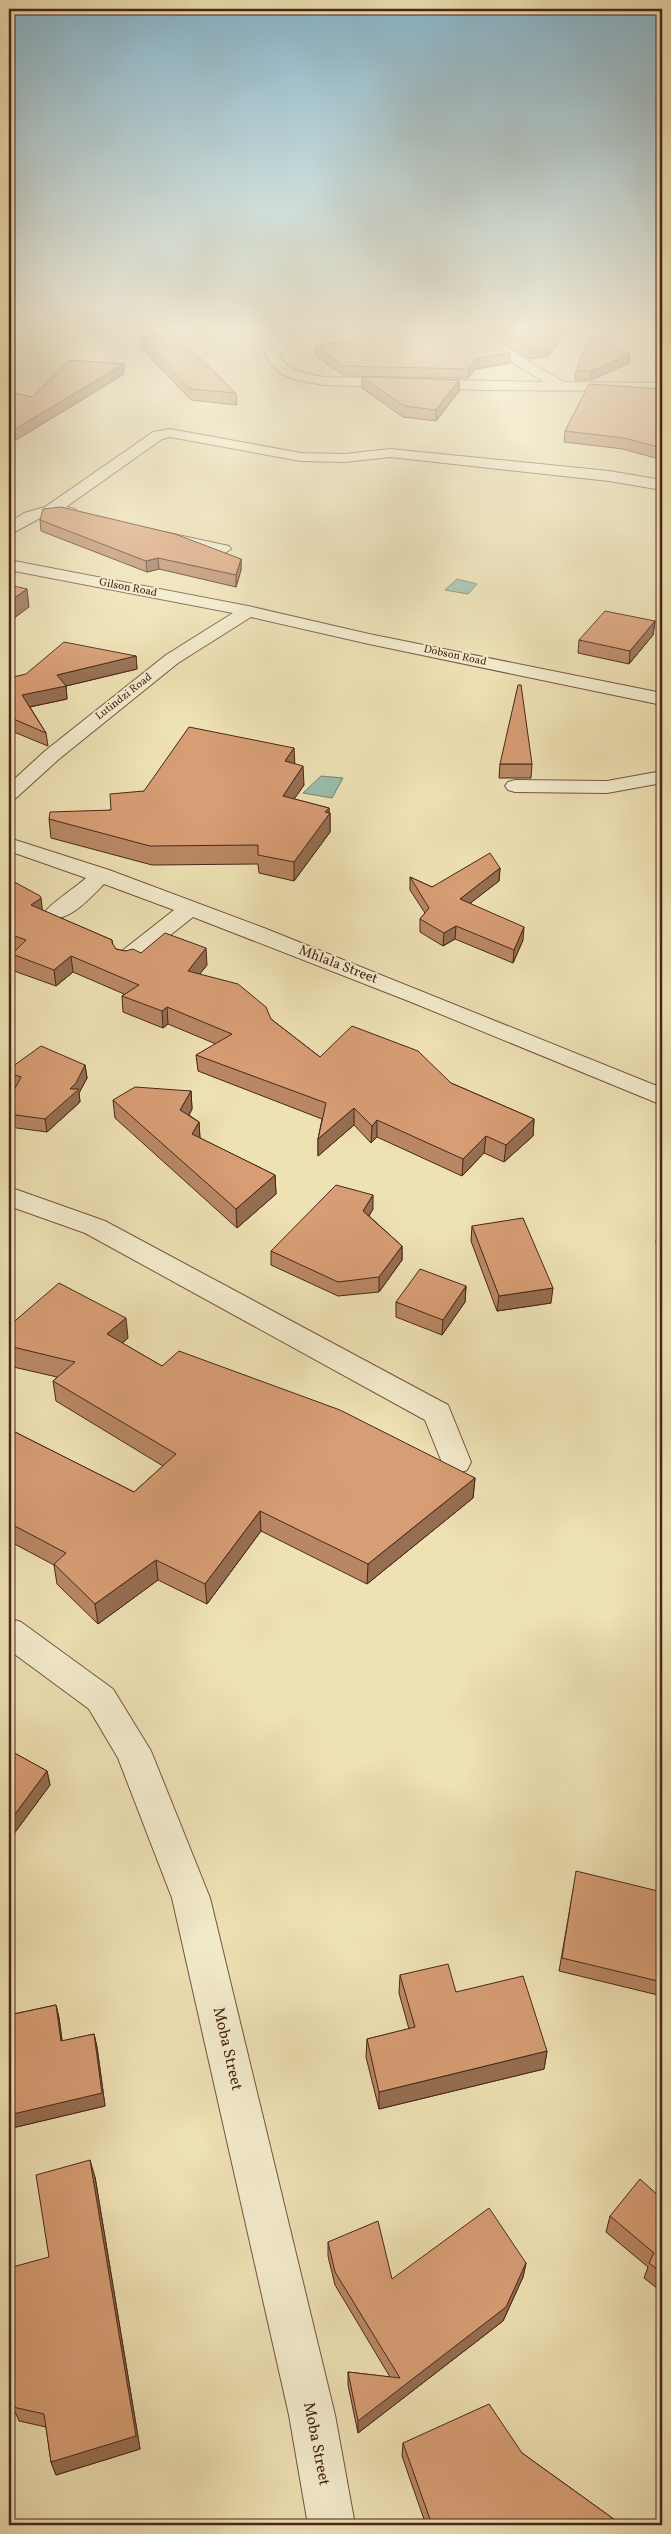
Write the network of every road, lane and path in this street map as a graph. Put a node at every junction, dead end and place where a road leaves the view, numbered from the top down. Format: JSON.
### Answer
{"nodes":[{"id":1,"x":143,"y":445,"type":"edge"},
{"id":2,"x":244,"y":445,"type":"edge"},
{"id":3,"x":662,"y":485,"type":"edge"},
{"id":4,"x":51,"y":510,"type":"junction"},
{"id":5,"x":87,"y":516,"type":"edge"},
{"id":6,"x":9,"y":530,"type":"edge"},
{"id":7,"x":145,"y":532,"type":"edge"},
{"id":8,"x":223,"y":549,"type":"dead end"},
{"id":9,"x":9,"y":565,"type":"edge"},
{"id":10,"x":248,"y":611,"type":"junction"},
{"id":11,"x":662,"y":699,"type":"edge"},
{"id":12,"x":662,"y":777,"type":"edge"},
{"id":13,"x":515,"y":786,"type":"dead end"},
{"id":14,"x":9,"y":794,"type":"edge"},
{"id":15,"x":9,"y":844,"type":"edge"},
{"id":16,"x":101,"y":875,"type":"junction"},
{"id":17,"x":189,"y":909,"type":"junction"},
{"id":18,"x":55,"y":913,"type":"edge"},
{"id":19,"x":126,"y":959,"type":"edge"},
{"id":20,"x":662,"y":1097,"type":"edge"},
{"id":21,"x":9,"y":1196,"type":"edge"},
{"id":22,"x":456,"y":1462,"type":"dead end"},
{"id":23,"x":9,"y":1632,"type":"edge"},
{"id":24,"x":332,"y":2525,"type":"edge"}],
"edges":[{"from":1,"to":4,"type":"street"},
{"from":2,"to":3,"type":"street"},
{"from":4,"to":5,"type":"street"},
{"from":4,"to":6,"type":"street"},
{"from":7,"to":8,"type":"street"},
{"from":9,"to":10,"type":"street","name":"Gilson Road"},
{"from":10,"to":11,"type":"street","name":"Dobson Road"},
{"from":10,"to":14,"type":"street","name":"Lutindzi Road"},
{"from":12,"to":13,"type":"street"},
{"from":15,"to":16,"type":"street","name":"Mhlala Street"},
{"from":16,"to":17,"type":"street","name":"Mhlala Street"},
{"from":16,"to":18,"type":"street"},
{"from":17,"to":19,"type":"street"},
{"from":17,"to":20,"type":"street","name":"Mhlala Street"},
{"from":21,"to":22,"type":"street"},
{"from":23,"to":24,"type":"street","name":"Moba Street"}]}
